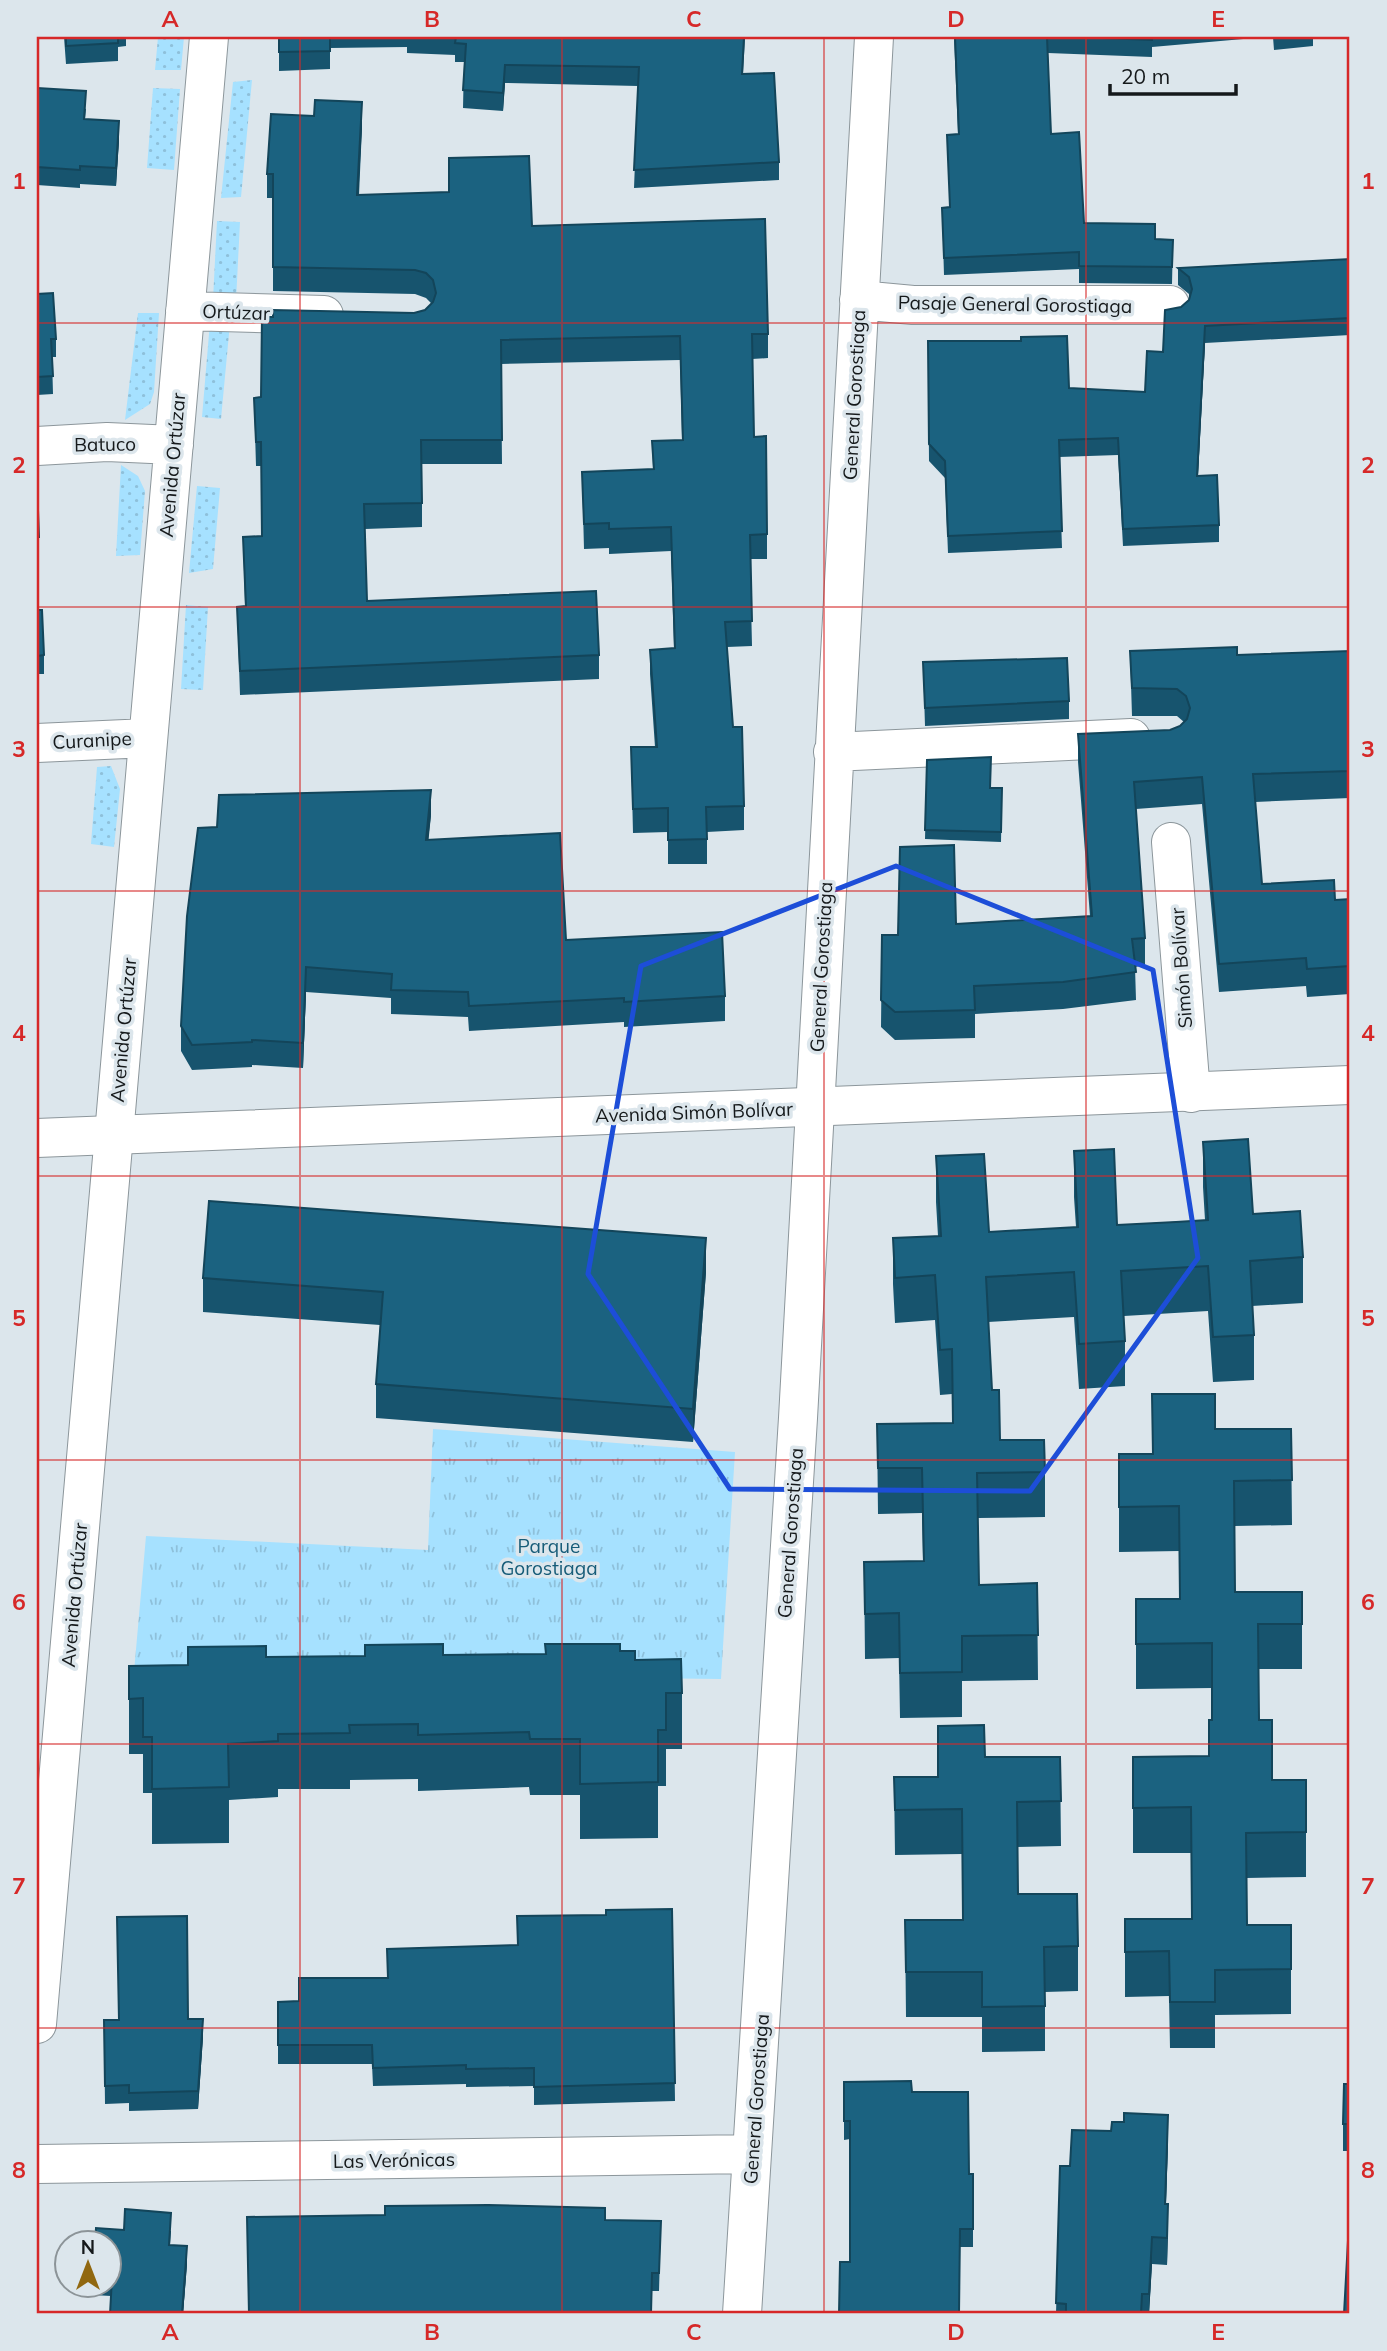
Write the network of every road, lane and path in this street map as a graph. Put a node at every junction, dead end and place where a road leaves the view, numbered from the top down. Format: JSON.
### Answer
{"nodes":[{"id":1,"x":209,"y":37,"type":"edge"},
{"id":2,"x":874,"y":37,"type":"edge"},
{"id":3,"x":859,"y":300,"type":"junction"},
{"id":4,"x":1170,"y":305,"type":"dead end"},
{"id":5,"x":185,"y":311,"type":"junction"},
{"id":6,"x":360,"y":315,"type":"edge"},
{"id":7,"x":174,"y":444,"type":"junction"},
{"id":8,"x":37,"y":446,"type":"edge"},
{"id":9,"x":1168,"y":736,"type":"edge"},
{"id":10,"x":148,"y":738,"type":"junction"},
{"id":11,"x":37,"y":743,"type":"edge"},
{"id":12,"x":833,"y":752,"type":"junction"},
{"id":13,"x":1171,"y":842,"type":"dead end"},
{"id":14,"x":1350,"y":1085,"type":"edge"},
{"id":15,"x":1191,"y":1093,"type":"junction"},
{"id":16,"x":814,"y":1108,"type":"junction"},
{"id":17,"x":114,"y":1134,"type":"junction"},
{"id":18,"x":37,"y":1138,"type":"edge"},
{"id":19,"x":37,"y":2024,"type":"edge"},
{"id":20,"x":752,"y":2154,"type":"junction"},
{"id":21,"x":37,"y":2164,"type":"edge"},
{"id":22,"x":742,"y":2314,"type":"edge"}],
"edges":[{"from":1,"to":5,"type":"street","name":"Avenida Ortúzar"},
{"from":2,"to":3,"type":"street","name":"General Gorostiaga"},
{"from":3,"to":4,"type":"street","name":"Pasaje General Gorostiaga"},
{"from":3,"to":12,"type":"street","name":"General Gorostiaga"},
{"from":5,"to":6,"type":"street","name":"Ortúzar"},
{"from":5,"to":7,"type":"street","name":"Avenida Ortúzar"},
{"from":7,"to":8,"type":"street","name":"Batuco"},
{"from":7,"to":10,"type":"street","name":"Avenida Ortúzar"},
{"from":9,"to":12,"type":"street"},
{"from":10,"to":11,"type":"street","name":"Curanipe"},
{"from":10,"to":17,"type":"street","name":"Avenida Ortúzar"},
{"from":12,"to":16,"type":"street","name":"General Gorostiaga"},
{"from":13,"to":15,"type":"street","name":"Simón Bolívar"},
{"from":14,"to":15,"type":"street","name":"Avenida Simón Bolívar"},
{"from":15,"to":16,"type":"street","name":"Avenida Simón Bolívar"},
{"from":16,"to":17,"type":"street","name":"Avenida Simón Bolívar"},
{"from":16,"to":20,"type":"street","name":"General Gorostiaga"},
{"from":17,"to":18,"type":"street","name":"Avenida Simón Bolívar"},
{"from":17,"to":19,"type":"street","name":"Avenida Ortúzar"},
{"from":20,"to":21,"type":"street","name":"Las Verónicas"},
{"from":20,"to":22,"type":"street","name":"General Gorostiaga"}]}
